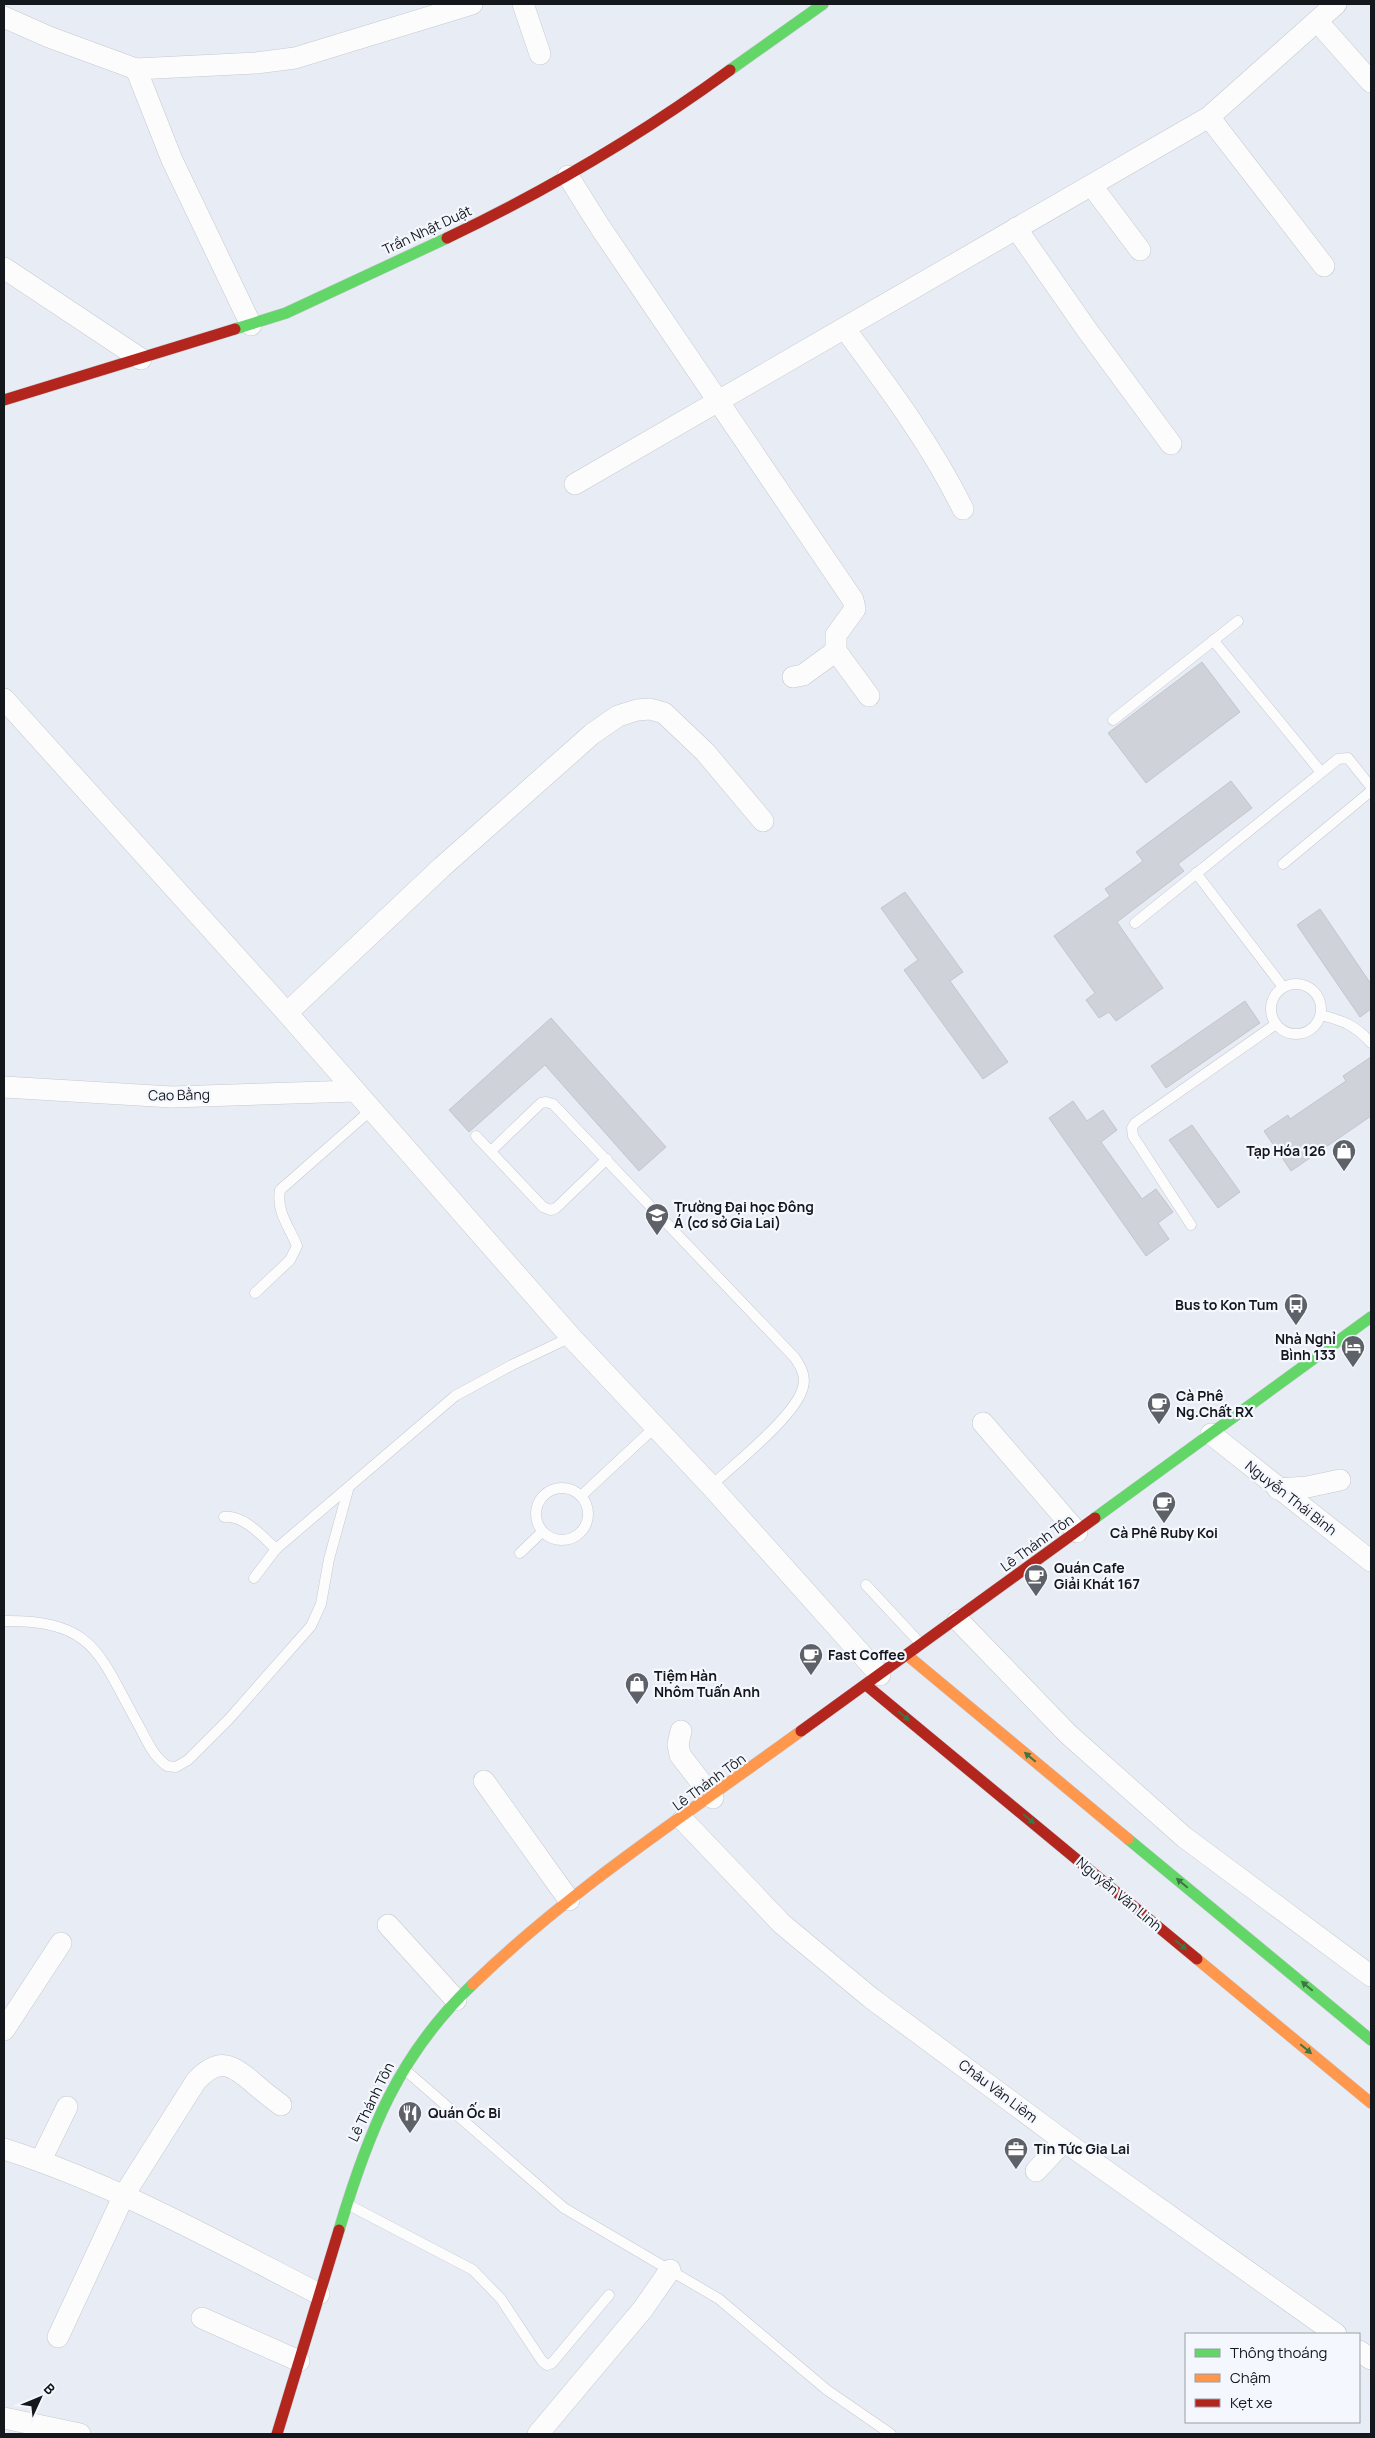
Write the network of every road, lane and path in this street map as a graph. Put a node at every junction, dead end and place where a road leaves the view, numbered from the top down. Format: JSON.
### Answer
{"nodes":[{"id":1,"x":472,"y":4,"type":"edge"},
{"id":2,"x":522,"y":4,"type":"edge"},
{"id":3,"x":824,"y":4,"type":"edge"},
{"id":4,"x":1336,"y":4,"type":"edge"},
{"id":5,"x":4,"y":17,"type":"edge"},
{"id":6,"x":1317,"y":21,"type":"junction"},
{"id":7,"x":540,"y":54,"type":"dead end"},
{"id":8,"x":136,"y":68,"type":"junction"},
{"id":9,"x":1371,"y":82,"type":"edge"},
{"id":10,"x":1209,"y":117,"type":"junction"},
{"id":11,"x":568,"y":176,"type":"junction"},
{"id":12,"x":1092,"y":186,"type":"junction"},
{"id":13,"x":1016,"y":228,"type":"junction"},
{"id":14,"x":1140,"y":250,"type":"dead end"},
{"id":15,"x":1324,"y":266,"type":"dead end"},
{"id":16,"x":4,"y":268,"type":"edge"},
{"id":17,"x":251,"y":325,"type":"junction"},
{"id":18,"x":845,"y":328,"type":"junction"},
{"id":19,"x":141,"y":359,"type":"junction"},
{"id":20,"x":4,"y":400,"type":"edge"},
{"id":21,"x":718,"y":402,"type":"junction"},
{"id":22,"x":1171,"y":444,"type":"dead end"},
{"id":23,"x":575,"y":484,"type":"dead end"},
{"id":24,"x":963,"y":509,"type":"dead end"},
{"id":25,"x":1238,"y":621,"type":"dead end"},
{"id":26,"x":1214,"y":640,"type":"junction"},
{"id":27,"x":836,"y":651,"type":"junction"},
{"id":28,"x":792,"y":677,"type":"dead end"},
{"id":29,"x":869,"y":696,"type":"dead end"},
{"id":30,"x":6,"y":704,"type":"edge"},
{"id":31,"x":1113,"y":720,"type":"dead end"},
{"id":32,"x":1322,"y":772,"type":"junction"},
{"id":33,"x":1371,"y":787,"type":"edge"},
{"id":34,"x":1371,"y":791,"type":"edge"},
{"id":35,"x":763,"y":821,"type":"dead end"},
{"id":36,"x":1283,"y":864,"type":"dead end"},
{"id":37,"x":1196,"y":873,"type":"junction"},
{"id":38,"x":1135,"y":923,"type":"dead end"},
{"id":39,"x":1283,"y":987,"type":"junction"},
{"id":40,"x":287,"y":1013,"type":"junction"},
{"id":41,"x":1321,"y":1015,"type":"junction"},
{"id":42,"x":1276,"y":1024,"type":"junction"},
{"id":43,"x":1371,"y":1043,"type":"edge"},
{"id":44,"x":4,"y":1087,"type":"edge"},
{"id":45,"x":355,"y":1091,"type":"junction"},
{"id":46,"x":371,"y":1110,"type":"junction"},
{"id":47,"x":476,"y":1136,"type":"dead end"},
{"id":48,"x":491,"y":1151,"type":"junction"},
{"id":49,"x":607,"y":1159,"type":"junction"},
{"id":50,"x":1190,"y":1225,"type":"dead end"},
{"id":51,"x":255,"y":1293,"type":"dead end"},
{"id":52,"x":1371,"y":1317,"type":"edge"},
{"id":53,"x":571,"y":1337,"type":"junction"},
{"id":54,"x":983,"y":1423,"type":"dead end"},
{"id":55,"x":655,"y":1427,"type":"junction"},
{"id":56,"x":1211,"y":1434,"type":"junction"},
{"id":57,"x":1340,"y":1480,"type":"dead end"},
{"id":58,"x":711,"y":1486,"type":"junction"},
{"id":59,"x":1278,"y":1489,"type":"junction"},
{"id":60,"x":348,"y":1490,"type":"junction"},
{"id":61,"x":581,"y":1496,"type":"junction"},
{"id":62,"x":224,"y":1517,"type":"dead end"},
{"id":63,"x":542,"y":1532,"type":"junction"},
{"id":64,"x":1077,"y":1532,"type":"junction"},
{"id":65,"x":276,"y":1549,"type":"junction"},
{"id":66,"x":520,"y":1553,"type":"dead end"},
{"id":67,"x":1371,"y":1561,"type":"edge"},
{"id":68,"x":254,"y":1578,"type":"dead end"},
{"id":69,"x":866,"y":1585,"type":"dead end"},
{"id":70,"x":958,"y":1620,"type":"junction"},
{"id":71,"x":4,"y":1621,"type":"edge"},
{"id":72,"x":922,"y":1645,"type":"junction"},
{"id":73,"x":907,"y":1655,"type":"junction"},
{"id":74,"x":873,"y":1680,"type":"junction"},
{"id":75,"x":681,"y":1731,"type":"dead end"},
{"id":76,"x":484,"y":1781,"type":"dead end"},
{"id":77,"x":713,"y":1798,"type":"junction"},
{"id":78,"x":683,"y":1820,"type":"junction"},
{"id":79,"x":570,"y":1900,"type":"junction"},
{"id":80,"x":388,"y":1925,"type":"dead end"},
{"id":81,"x":61,"y":1943,"type":"dead end"},
{"id":82,"x":1371,"y":1976,"type":"edge"},
{"id":83,"x":456,"y":2000,"type":"junction"},
{"id":84,"x":4,"y":2030,"type":"edge"},
{"id":85,"x":1371,"y":2040,"type":"edge"},
{"id":86,"x":403,"y":2069,"type":"junction"},
{"id":87,"x":1371,"y":2103,"type":"edge"},
{"id":88,"x":280,"y":2106,"type":"dead end"},
{"id":89,"x":67,"y":2107,"type":"dead end"},
{"id":90,"x":1064,"y":2141,"type":"junction"},
{"id":91,"x":4,"y":2148,"type":"edge"},
{"id":92,"x":41,"y":2160,"type":"junction"},
{"id":93,"x":1036,"y":2171,"type":"dead end"},
{"id":94,"x":124,"y":2195,"type":"junction"},
{"id":95,"x":346,"y":2204,"type":"junction"},
{"id":96,"x":670,"y":2270,"type":"junction"},
{"id":97,"x":319,"y":2294,"type":"junction"},
{"id":98,"x":609,"y":2295,"type":"dead end"},
{"id":99,"x":202,"y":2318,"type":"dead end"},
{"id":100,"x":1335,"y":2333,"type":"edge"},
{"id":101,"x":58,"y":2337,"type":"dead end"},
{"id":102,"x":1360,"y":2351,"type":"edge"},
{"id":103,"x":1371,"y":2359,"type":"edge"},
{"id":104,"x":299,"y":2361,"type":"junction"},
{"id":105,"x":13,"y":2424,"type":"edge"},
{"id":106,"x":80,"y":2434,"type":"edge"},
{"id":107,"x":277,"y":2434,"type":"edge"},
{"id":108,"x":538,"y":2434,"type":"edge"},
{"id":109,"x":891,"y":2434,"type":"edge"}],
"edges":[{"from":1,"to":8,"type":"street"},
{"from":2,"to":7,"type":"street"},
{"from":3,"to":11,"type":"street","name":"Trần Nhật Duật"},
{"from":4,"to":6,"type":"street"},
{"from":5,"to":8,"type":"street"},
{"from":6,"to":9,"type":"street"},
{"from":6,"to":10,"type":"street"},
{"from":8,"to":17,"type":"street"},
{"from":10,"to":12,"type":"street"},
{"from":10,"to":15,"type":"street"},
{"from":11,"to":17,"type":"street","name":"Trần Nhật Duật"},
{"from":11,"to":21,"type":"street"},
{"from":12,"to":13,"type":"street"},
{"from":12,"to":14,"type":"street"},
{"from":13,"to":18,"type":"street"},
{"from":13,"to":22,"type":"street"},
{"from":16,"to":19,"type":"street"},
{"from":17,"to":19,"type":"street","name":"Trần Nhật Duật"},
{"from":18,"to":21,"type":"street"},
{"from":18,"to":24,"type":"street"},
{"from":19,"to":20,"type":"street","name":"Trần Nhật Duật"},
{"from":21,"to":23,"type":"street"},
{"from":21,"to":27,"type":"street"},
{"from":25,"to":26,"type":"lane"},
{"from":26,"to":31,"type":"lane"},
{"from":26,"to":32,"type":"lane"},
{"from":27,"to":28,"type":"street"},
{"from":27,"to":29,"type":"street"},
{"from":30,"to":40,"type":"street"},
{"from":32,"to":33,"type":"lane"},
{"from":32,"to":37,"type":"lane"},
{"from":34,"to":36,"type":"lane"},
{"from":35,"to":40,"type":"street"},
{"from":37,"to":38,"type":"lane"},
{"from":37,"to":39,"type":"lane"},
{"from":39,"to":41,"type":"lane"},
{"from":39,"to":42,"type":"lane"},
{"from":40,"to":45,"type":"street"},
{"from":41,"to":42,"type":"lane"},
{"from":41,"to":43,"type":"lane"},
{"from":42,"to":50,"type":"lane"},
{"from":44,"to":45,"type":"street","name":"Cao Bằng"},
{"from":45,"to":46,"type":"street"},
{"from":46,"to":51,"type":"lane"},
{"from":46,"to":53,"type":"street"},
{"from":47,"to":48,"type":"lane"},
{"from":48,"to":49,"type":"lane"},
{"from":48,"to":49,"type":"lane"},
{"from":49,"to":58,"type":"lane"},
{"from":52,"to":56,"type":"street","name":"Lê Thánh Tôn"},
{"from":53,"to":55,"type":"street"},
{"from":53,"to":60,"type":"lane"},
{"from":54,"to":64,"type":"street"},
{"from":55,"to":58,"type":"street"},
{"from":55,"to":61,"type":"lane"},
{"from":56,"to":59,"type":"street","name":"Nguyễn Thái Bình"},
{"from":56,"to":64,"type":"street","name":"Lê Thánh Tôn"},
{"from":57,"to":59,"type":"street"},
{"from":58,"to":74,"type":"street"},
{"from":59,"to":67,"type":"street","name":"Nguyễn Thái Bình"},
{"from":60,"to":65,"type":"lane"},
{"from":60,"to":71,"type":"lane"},
{"from":61,"to":63,"type":"lane"},
{"from":61,"to":63,"type":"lane"},
{"from":62,"to":65,"type":"lane"},
{"from":63,"to":66,"type":"lane"},
{"from":64,"to":70,"type":"street","name":"Lê Thánh Tôn"},
{"from":65,"to":68,"type":"lane"},
{"from":69,"to":72,"type":"lane"},
{"from":70,"to":72,"type":"street","name":"Lê Thánh Tôn"},
{"from":70,"to":82,"type":"street"},
{"from":72,"to":73,"type":"street","name":"Lê Thánh Tôn"},
{"from":73,"to":74,"type":"street","name":"Lê Thánh Tôn"},
{"from":85,"to":73,"type":"street","one_way":true},
{"from":74,"to":77,"type":"street","name":"Lê Thánh Tôn"},
{"from":74,"to":87,"type":"street","name":"Nguyễn Văn Linh","one_way":true},
{"from":75,"to":77,"type":"street"},
{"from":76,"to":79,"type":"street"},
{"from":77,"to":78,"type":"street","name":"Lê Thánh Tôn"},
{"from":78,"to":79,"type":"street","name":"Lê Thánh Tôn"},
{"from":78,"to":90,"type":"street","name":"Châu Văn Liêm"},
{"from":79,"to":83,"type":"street","name":"Lê Thánh Tôn"},
{"from":80,"to":83,"type":"street"},
{"from":81,"to":84,"type":"street"},
{"from":83,"to":86,"type":"street","name":"Lê Thánh Tôn"},
{"from":86,"to":95,"type":"street","name":"Lê Thánh Tôn"},
{"from":86,"to":96,"type":"lane"},
{"from":88,"to":94,"type":"street"},
{"from":89,"to":92,"type":"street"},
{"from":90,"to":93,"type":"street"},
{"from":90,"to":100,"type":"street","name":"Châu Văn Liêm"},
{"from":91,"to":92,"type":"street"},
{"from":92,"to":94,"type":"street"},
{"from":94,"to":97,"type":"street"},
{"from":94,"to":101,"type":"street"},
{"from":95,"to":97,"type":"street","name":"Lê Thánh Tôn"},
{"from":95,"to":98,"type":"lane"},
{"from":96,"to":108,"type":"street"},
{"from":96,"to":109,"type":"lane"},
{"from":97,"to":104,"type":"street","name":"Lê Thánh Tôn"},
{"from":99,"to":104,"type":"street"},
{"from":102,"to":103,"type":"street"},
{"from":104,"to":107,"type":"street","name":"Lê Thánh Tôn"},
{"from":105,"to":106,"type":"street"}]}
